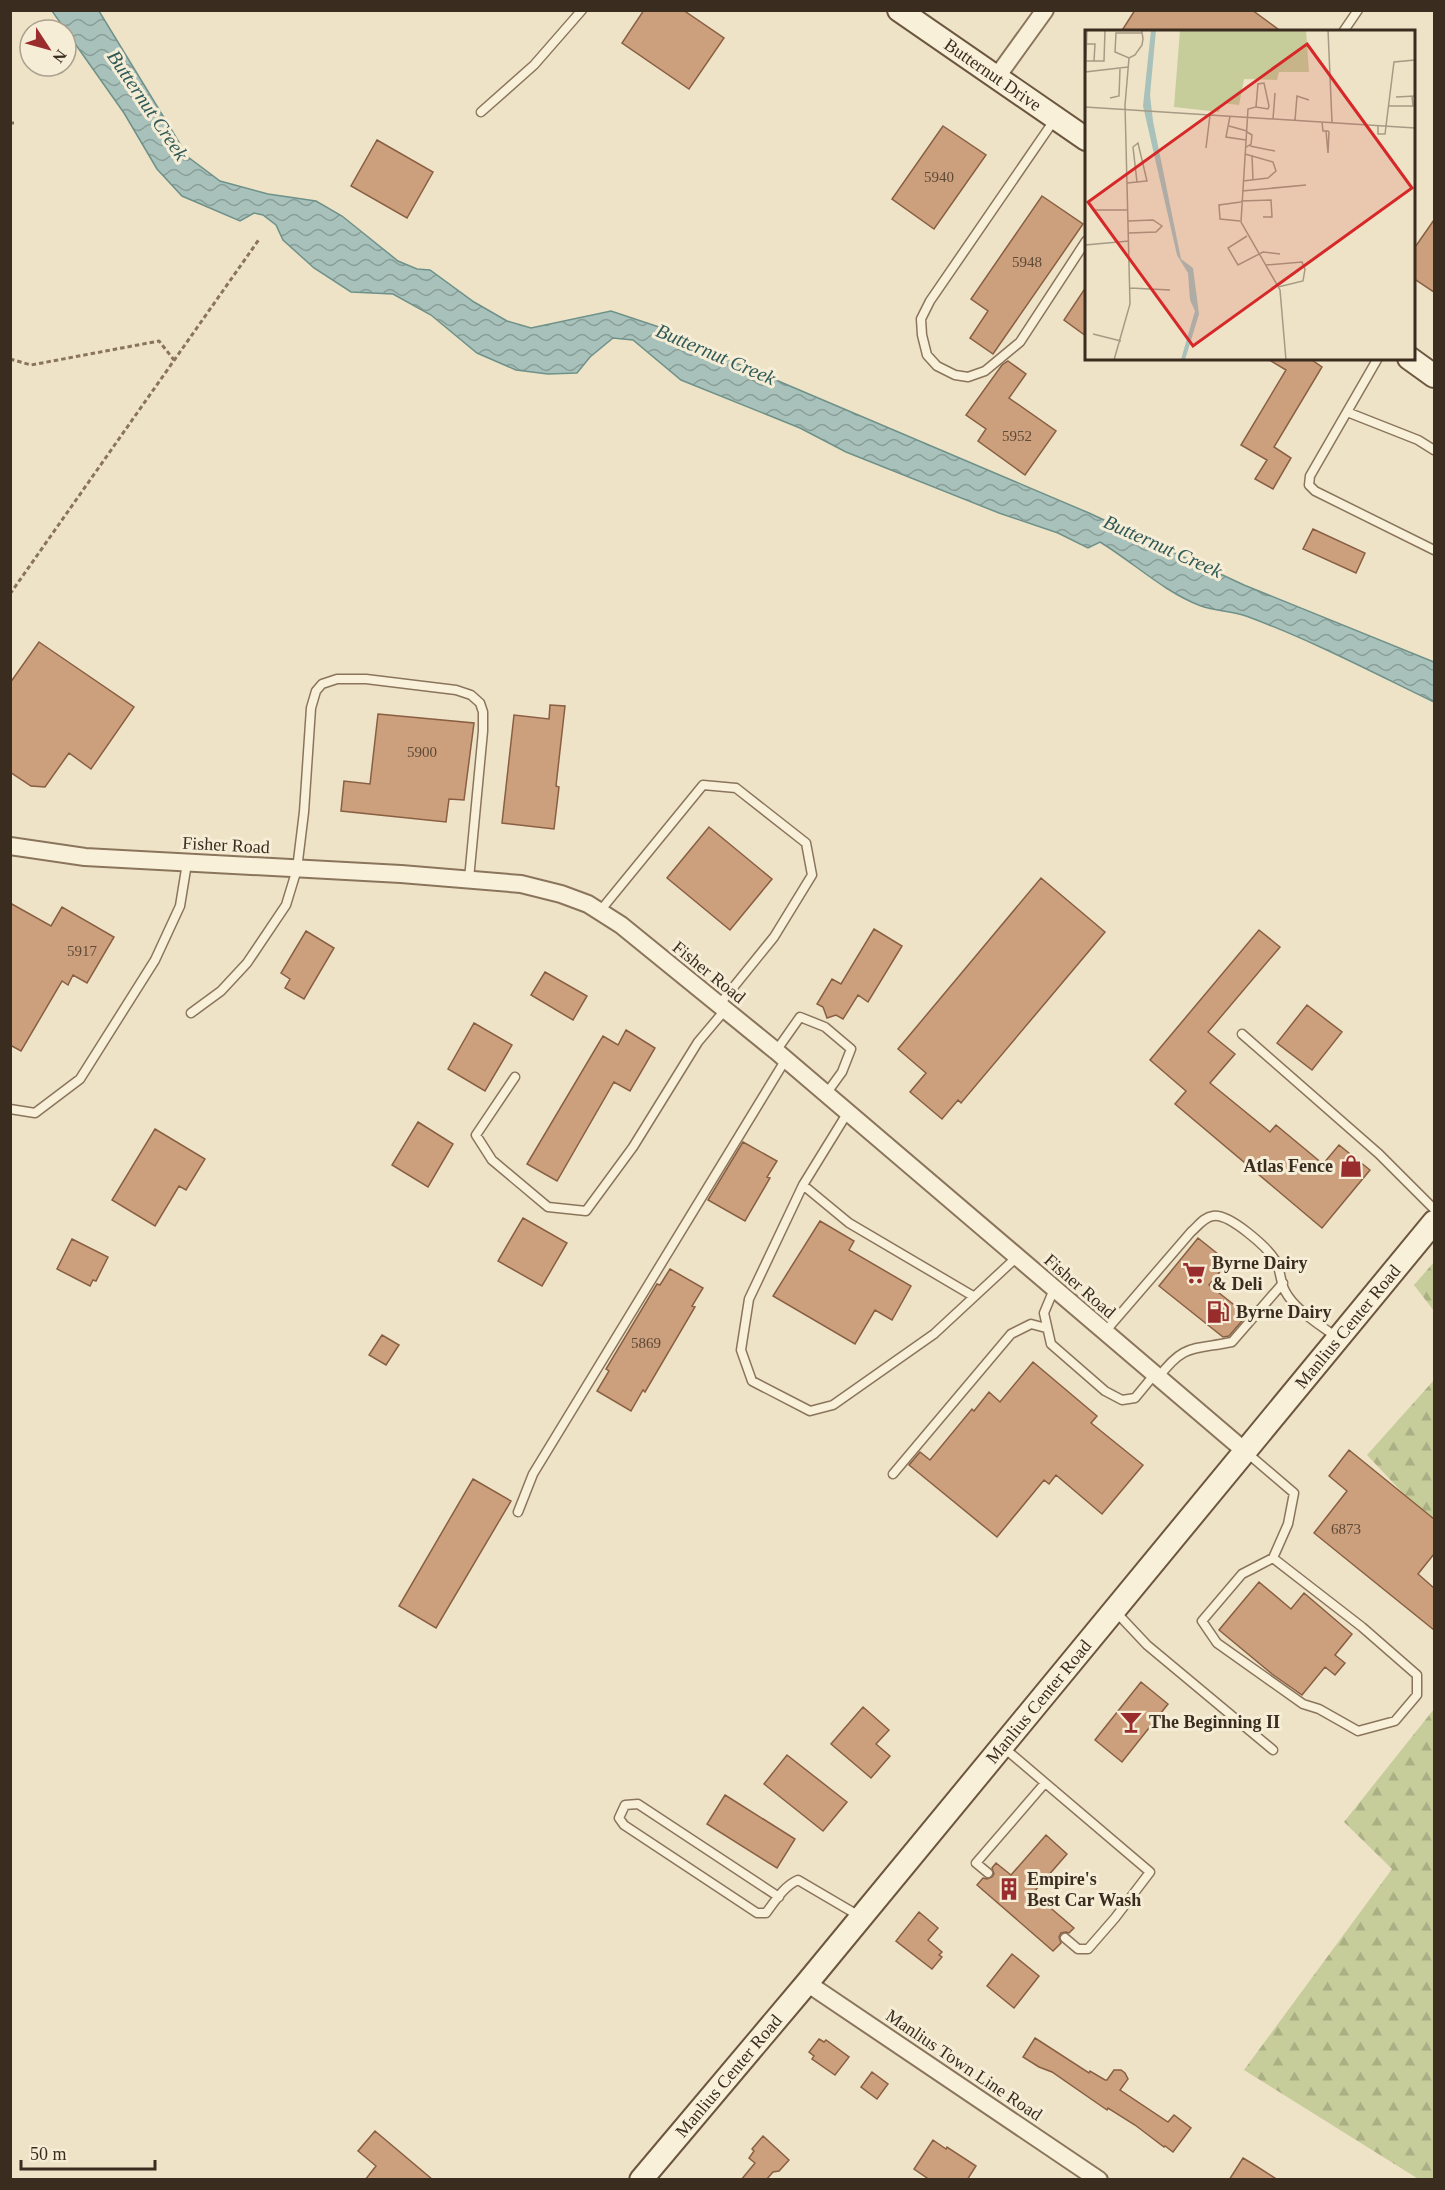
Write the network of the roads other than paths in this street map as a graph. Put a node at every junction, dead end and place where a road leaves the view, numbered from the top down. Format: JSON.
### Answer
{"nodes":[{"id":1,"x":582,"y":10,"type":"edge"},
{"id":2,"x":899,"y":10,"type":"edge"},
{"id":3,"x":1046,"y":10,"type":"edge"},
{"id":4,"x":1358,"y":10,"type":"edge"},
{"id":5,"x":1344,"y":30,"type":"edge"},
{"id":6,"x":996,"y":78,"type":"junction"},
{"id":7,"x":481,"y":112,"type":"dead end"},
{"id":8,"x":1056,"y":118,"type":"junction"},
{"id":9,"x":1085,"y":138,"type":"edge"},
{"id":10,"x":1085,"y":243,"type":"edge"},
{"id":11,"x":1377,"y":360,"type":"edge"},
{"id":12,"x":1412,"y":360,"type":"edge"},
{"id":13,"x":1434,"y":376,"type":"edge"},
{"id":14,"x":1347,"y":412,"type":"junction"},
{"id":15,"x":1434,"y":450,"type":"edge"},
{"id":16,"x":1434,"y":550,"type":"edge"},
{"id":17,"x":10,"y":846,"type":"edge"},
{"id":18,"x":187,"y":863,"type":"junction"},
{"id":19,"x":297,"y":869,"type":"junction"},
{"id":20,"x":469,"y":879,"type":"junction"},
{"id":21,"x":600,"y":912,"type":"junction"},
{"id":22,"x":722,"y":1008,"type":"junction"},
{"id":23,"x":191,"y":1013,"type":"dead end"},
{"id":24,"x":1242,"y":1034,"type":"dead end"},
{"id":25,"x":781,"y":1055,"type":"junction"},
{"id":26,"x":515,"y":1077,"type":"dead end"},
{"id":27,"x":826,"y":1094,"type":"junction"},
{"id":28,"x":10,"y":1109,"type":"edge"},
{"id":29,"x":848,"y":1112,"type":"junction"},
{"id":30,"x":803,"y":1185,"type":"junction"},
{"id":31,"x":1434,"y":1209,"type":"edge"},
{"id":32,"x":1434,"y":1222,"type":"edge"},
{"id":33,"x":1017,"y":1257,"type":"junction"},
{"id":34,"x":1282,"y":1284,"type":"junction"},
{"id":35,"x":1054,"y":1289,"type":"junction"},
{"id":36,"x":973,"y":1296,"type":"junction"},
{"id":37,"x":1046,"y":1328,"type":"junction"},
{"id":38,"x":1104,"y":1333,"type":"junction"},
{"id":39,"x":1338,"y":1339,"type":"junction"},
{"id":40,"x":1156,"y":1376,"type":"junction"},
{"id":41,"x":1246,"y":1452,"type":"junction"},
{"id":42,"x":893,"y":1474,"type":"dead end"},
{"id":43,"x":518,"y":1512,"type":"dead end"},
{"id":44,"x":1273,"y":1558,"type":"junction"},
{"id":45,"x":1114,"y":1611,"type":"junction"},
{"id":46,"x":1002,"y":1747,"type":"junction"},
{"id":47,"x":1273,"y":1750,"type":"dead end"},
{"id":48,"x":1045,"y":1783,"type":"junction"},
{"id":49,"x":987,"y":1873,"type":"dead end"},
{"id":50,"x":779,"y":1897,"type":"junction"},
{"id":51,"x":862,"y":1917,"type":"junction"},
{"id":52,"x":1065,"y":1938,"type":"dead end"},
{"id":53,"x":807,"y":1983,"type":"junction"},
{"id":54,"x":641,"y":2180,"type":"edge"},
{"id":55,"x":1099,"y":2180,"type":"edge"}],
"edges":[{"from":1,"to":7,"type":"lane"},
{"from":2,"to":6,"type":"main road","name":"Butternut Drive"},
{"from":3,"to":6,"type":"street"},
{"from":4,"to":5,"type":"lane"},
{"from":6,"to":8,"type":"main road","name":"Butternut Drive"},
{"from":8,"to":9,"type":"main road","name":"Butternut Drive"},
{"from":8,"to":10,"type":"lane"},
{"from":11,"to":14,"type":"lane"},
{"from":12,"to":13,"type":"main road"},
{"from":14,"to":15,"type":"lane"},
{"from":14,"to":16,"type":"lane"},
{"from":17,"to":18,"type":"street","name":"Fisher Road"},
{"from":18,"to":19,"type":"street","name":"Fisher Road"},
{"from":18,"to":28,"type":"lane"},
{"from":19,"to":20,"type":"street","name":"Fisher Road"},
{"from":19,"to":20,"type":"lane"},
{"from":19,"to":23,"type":"lane"},
{"from":20,"to":21,"type":"street","name":"Fisher Road"},
{"from":21,"to":22,"type":"street","name":"Fisher Road"},
{"from":21,"to":22,"type":"lane"},
{"from":22,"to":25,"type":"street","name":"Fisher Road"},
{"from":22,"to":26,"type":"lane"},
{"from":24,"to":31,"type":"lane"},
{"from":25,"to":27,"type":"street","name":"Fisher Road"},
{"from":25,"to":27,"type":"lane"},
{"from":25,"to":43,"type":"lane"},
{"from":27,"to":29,"type":"street","name":"Fisher Road"},
{"from":29,"to":30,"type":"lane"},
{"from":29,"to":33,"type":"street","name":"Fisher Road"},
{"from":30,"to":36,"type":"lane"},
{"from":30,"to":36,"type":"lane"},
{"from":32,"to":39,"type":"main road","name":"Manlius Center Road"},
{"from":33,"to":35,"type":"street","name":"Fisher Road"},
{"from":33,"to":36,"type":"lane"},
{"from":34,"to":38,"type":"lane"},
{"from":34,"to":39,"type":"lane"},
{"from":34,"to":40,"type":"lane"},
{"from":35,"to":37,"type":"lane"},
{"from":35,"to":38,"type":"street","name":"Fisher Road"},
{"from":37,"to":40,"type":"lane"},
{"from":37,"to":42,"type":"lane"},
{"from":38,"to":40,"type":"street","name":"Fisher Road"},
{"from":39,"to":41,"type":"main road","name":"Manlius Center Road"},
{"from":40,"to":41,"type":"street","name":"Fisher Road"},
{"from":41,"to":44,"type":"lane"},
{"from":41,"to":45,"type":"main road","name":"Manlius Center Road"},
{"from":44,"to":44,"type":"lane"},
{"from":45,"to":46,"type":"main road","name":"Manlius Center Road"},
{"from":45,"to":47,"type":"lane"},
{"from":46,"to":48,"type":"lane"},
{"from":46,"to":51,"type":"main road","name":"Manlius Center Road"},
{"from":48,"to":49,"type":"lane"},
{"from":48,"to":52,"type":"lane"},
{"from":50,"to":50,"type":"lane"},
{"from":50,"to":51,"type":"lane"},
{"from":51,"to":53,"type":"main road","name":"Manlius Center Road"},
{"from":53,"to":54,"type":"main road","name":"Manlius Center Road"},
{"from":53,"to":55,"type":"street","name":"Manlius Town Line Road"}]}
